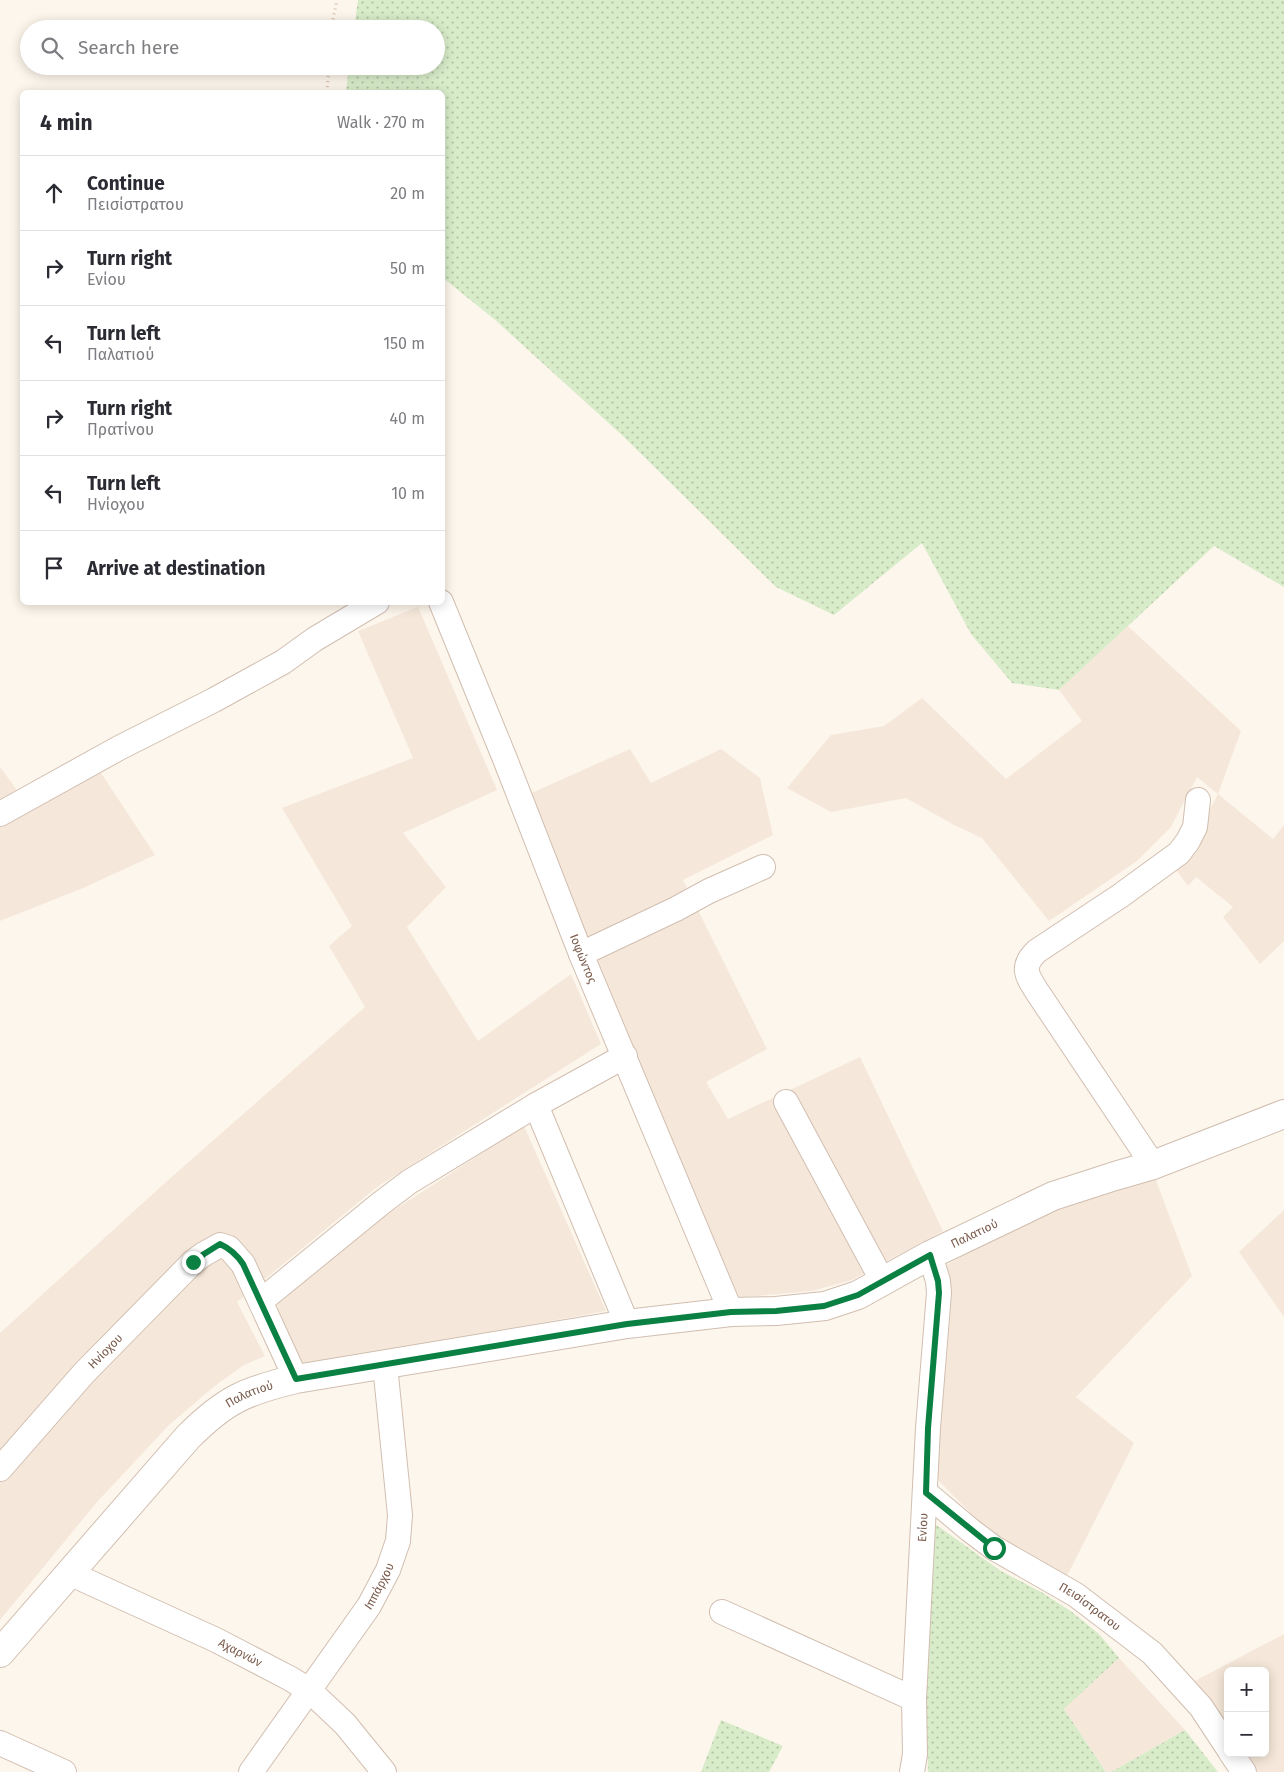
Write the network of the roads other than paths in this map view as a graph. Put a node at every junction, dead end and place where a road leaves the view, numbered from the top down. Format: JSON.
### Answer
{"nodes":[{"id":1,"x":372,"y":605,"type":"edge"},
{"id":2,"x":442,"y":605,"type":"edge"},
{"id":3,"x":1198,"y":800,"type":"dead end"},
{"id":4,"x":0,"y":814,"type":"edge"},
{"id":5,"x":763,"y":867,"type":"dead end"},
{"id":6,"x":581,"y":954,"type":"junction"},
{"id":7,"x":625,"y":1056,"type":"junction"},
{"id":8,"x":786,"y":1102,"type":"dead end"},
{"id":9,"x":536,"y":1105,"type":"junction"},
{"id":10,"x":1284,"y":1114,"type":"edge"},
{"id":11,"x":1153,"y":1165,"type":"junction"},
{"id":12,"x":930,"y":1255,"type":"junction"},
{"id":13,"x":883,"y":1282,"type":"junction"},
{"id":14,"x":260,"y":1301,"type":"junction"},
{"id":15,"x":731,"y":1312,"type":"junction"},
{"id":16,"x":627,"y":1324,"type":"junction"},
{"id":17,"x":385,"y":1365,"type":"junction"},
{"id":18,"x":296,"y":1379,"type":"junction"},
{"id":19,"x":0,"y":1469,"type":"edge"},
{"id":20,"x":926,"y":1493,"type":"junction"},
{"id":21,"x":69,"y":1574,"type":"junction"},
{"id":22,"x":722,"y":1612,"type":"dead end"},
{"id":23,"x":0,"y":1653,"type":"edge"},
{"id":24,"x":310,"y":1692,"type":"junction"},
{"id":25,"x":914,"y":1699,"type":"junction"},
{"id":26,"x":1224,"y":1742,"type":"edge"},
{"id":27,"x":0,"y":1743,"type":"edge"},
{"id":28,"x":1234,"y":1757,"type":"edge"},
{"id":29,"x":64,"y":1772,"type":"edge"},
{"id":30,"x":251,"y":1772,"type":"edge"},
{"id":31,"x":384,"y":1772,"type":"edge"},
{"id":32,"x":912,"y":1772,"type":"edge"},
{"id":33,"x":1244,"y":1772,"type":"edge"}],
"edges":[{"from":1,"to":4,"type":"street"},
{"from":2,"to":6,"type":"street","name":"Ιοφώντος"},
{"from":3,"to":11,"type":"street"},
{"from":5,"to":6,"type":"street"},
{"from":6,"to":7,"type":"street","name":"Ιοφώντος"},
{"from":7,"to":9,"type":"street"},
{"from":7,"to":15,"type":"street","name":"Ιοφώντος"},
{"from":8,"to":13,"type":"street"},
{"from":9,"to":14,"type":"street"},
{"from":9,"to":16,"type":"street"},
{"from":10,"to":11,"type":"street","name":"Παλατιού"},
{"from":11,"to":12,"type":"street","name":"Παλατιού"},
{"from":12,"to":13,"type":"street","name":"Παλατιού"},
{"from":12,"to":20,"type":"street","name":"Ενίου"},
{"from":13,"to":15,"type":"street","name":"Παλατιού"},
{"from":14,"to":18,"type":"street"},
{"from":14,"to":19,"type":"street","name":"Ηνίοχου"},
{"from":15,"to":16,"type":"street","name":"Παλατιού"},
{"from":16,"to":17,"type":"street","name":"Παλατιού"},
{"from":17,"to":18,"type":"street","name":"Παλατιού"},
{"from":17,"to":24,"type":"street","name":"Ιππάρχου"},
{"from":18,"to":21,"type":"street","name":"Παλατιού"},
{"from":20,"to":25,"type":"street","name":"Ενίου"},
{"from":20,"to":26,"type":"street","name":"Πεισίστρατου"},
{"from":21,"to":23,"type":"street","name":"Παλατιού"},
{"from":21,"to":24,"type":"street","name":"Αχαρνών"},
{"from":22,"to":25,"type":"street"},
{"from":24,"to":30,"type":"street","name":"Ιππάρχου"},
{"from":24,"to":31,"type":"street","name":"Αχαρνών"},
{"from":25,"to":32,"type":"street","name":"Ενίου"},
{"from":27,"to":29,"type":"street"},
{"from":28,"to":33,"type":"street"}]}
